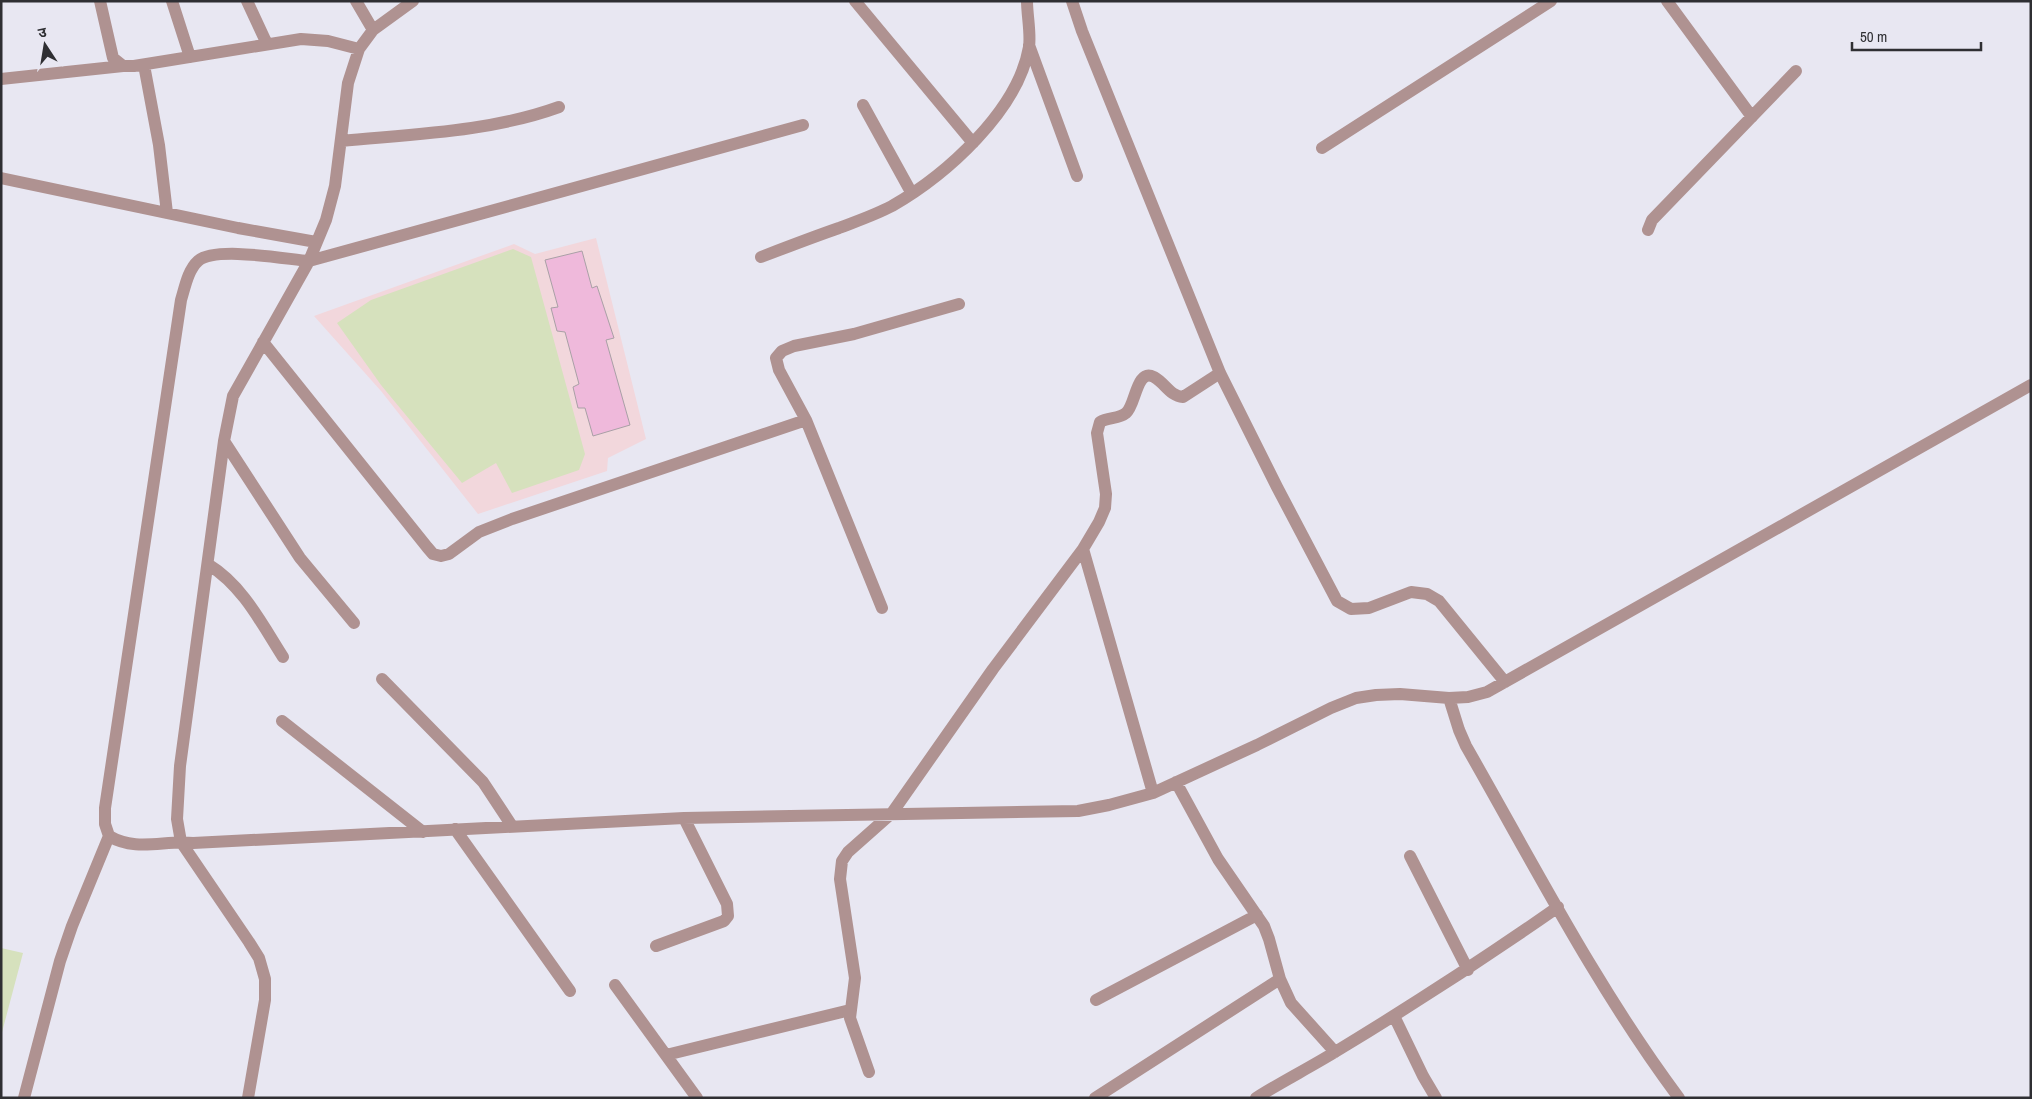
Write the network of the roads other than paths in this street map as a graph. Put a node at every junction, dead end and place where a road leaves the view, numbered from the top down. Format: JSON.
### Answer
{"nodes":[{"id":1,"x":100,"y":1,"type":"edge"},
{"id":2,"x":172,"y":1,"type":"edge"},
{"id":3,"x":246,"y":1,"type":"edge"},
{"id":4,"x":356,"y":1,"type":"edge"},
{"id":5,"x":855,"y":1,"type":"edge"},
{"id":6,"x":1026,"y":1,"type":"edge"},
{"id":7,"x":1072,"y":1,"type":"edge"},
{"id":8,"x":1551,"y":1,"type":"edge"},
{"id":9,"x":1668,"y":1,"type":"edge"},
{"id":10,"x":406,"y":3,"type":"edge"},
{"id":11,"x":374,"y":30,"type":"junction"},
{"id":12,"x":267,"y":44,"type":"junction"},
{"id":13,"x":1029,"y":45,"type":"junction"},
{"id":14,"x":359,"y":49,"type":"junction"},
{"id":15,"x":190,"y":57,"type":"junction"},
{"id":16,"x":144,"y":65,"type":"junction"},
{"id":17,"x":123,"y":66,"type":"junction"},
{"id":18,"x":1796,"y":71,"type":"dead end"},
{"id":19,"x":1,"y":79,"type":"edge"},
{"id":20,"x":863,"y":105,"type":"dead end"},
{"id":21,"x":560,"y":107,"type":"dead end"},
{"id":22,"x":1752,"y":117,"type":"junction"},
{"id":23,"x":802,"y":125,"type":"dead end"},
{"id":24,"x":341,"y":141,"type":"junction"},
{"id":25,"x":973,"y":142,"type":"junction"},
{"id":26,"x":1322,"y":148,"type":"dead end"},
{"id":27,"x":1077,"y":176,"type":"dead end"},
{"id":28,"x":1,"y":178,"type":"edge"},
{"id":29,"x":911,"y":192,"type":"junction"},
{"id":30,"x":167,"y":213,"type":"junction"},
{"id":31,"x":1648,"y":230,"type":"dead end"},
{"id":32,"x":316,"y":242,"type":"junction"},
{"id":33,"x":761,"y":257,"type":"dead end"},
{"id":34,"x":309,"y":261,"type":"junction"},
{"id":35,"x":959,"y":304,"type":"dead end"},
{"id":36,"x":264,"y":342,"type":"junction"},
{"id":37,"x":1220,"y":372,"type":"junction"},
{"id":38,"x":2031,"y":386,"type":"edge"},
{"id":39,"x":806,"y":420,"type":"junction"},
{"id":40,"x":224,"y":441,"type":"junction"},
{"id":41,"x":1083,"y":549,"type":"junction"},
{"id":42,"x":209,"y":565,"type":"junction"},
{"id":43,"x":882,"y":608,"type":"dead end"},
{"id":44,"x":354,"y":623,"type":"dead end"},
{"id":45,"x":283,"y":657,"type":"dead end"},
{"id":46,"x":382,"y":679,"type":"dead end"},
{"id":47,"x":1505,"y":682,"type":"junction"},
{"id":48,"x":1449,"y":698,"type":"junction"},
{"id":49,"x":282,"y":721,"type":"dead end"},
{"id":50,"x":1176,"y":782,"type":"junction"},
{"id":51,"x":1153,"y":793,"type":"junction"},
{"id":52,"x":892,"y":814,"type":"junction"},
{"id":53,"x":684,"y":818,"type":"junction"},
{"id":54,"x":512,"y":826,"type":"junction"},
{"id":55,"x":455,"y":829,"type":"junction"},
{"id":56,"x":424,"y":832,"type":"junction"},
{"id":57,"x":109,"y":836,"type":"junction"},
{"id":58,"x":181,"y":842,"type":"junction"},
{"id":59,"x":1410,"y":856,"type":"dead end"},
{"id":60,"x":1558,"y":907,"type":"junction"},
{"id":61,"x":1257,"y":915,"type":"junction"},
{"id":62,"x":656,"y":946,"type":"dead end"},
{"id":63,"x":1468,"y":970,"type":"junction"},
{"id":64,"x":1280,"y":979,"type":"junction"},
{"id":65,"x":616,"y":985,"type":"dead end"},
{"id":66,"x":570,"y":990,"type":"dead end"},
{"id":67,"x":1096,"y":1000,"type":"dead end"},
{"id":68,"x":850,"y":1010,"type":"junction"},
{"id":69,"x":1394,"y":1016,"type":"junction"},
{"id":70,"x":1335,"y":1052,"type":"junction"},
{"id":71,"x":666,"y":1055,"type":"junction"},
{"id":72,"x":869,"y":1072,"type":"dead end"},
{"id":73,"x":24,"y":1098,"type":"edge"},
{"id":74,"x":248,"y":1098,"type":"edge"},
{"id":75,"x":697,"y":1098,"type":"edge"},
{"id":76,"x":1095,"y":1098,"type":"edge"},
{"id":77,"x":1256,"y":1098,"type":"edge"},
{"id":78,"x":1436,"y":1098,"type":"edge"},
{"id":79,"x":1679,"y":1098,"type":"edge"}],
"edges":[{"from":1,"to":17,"type":"street"},
{"from":2,"to":15,"type":"street"},
{"from":3,"to":12,"type":"street"},
{"from":4,"to":11,"type":"street"},
{"from":5,"to":25,"type":"street"},
{"from":6,"to":13,"type":"street"},
{"from":7,"to":37,"type":"street"},
{"from":8,"to":26,"type":"street"},
{"from":9,"to":22,"type":"street"},
{"from":10,"to":11,"type":"street"},
{"from":11,"to":14,"type":"street"},
{"from":12,"to":14,"type":"street"},
{"from":12,"to":15,"type":"street"},
{"from":13,"to":25,"type":"street"},
{"from":13,"to":27,"type":"street"},
{"from":14,"to":24,"type":"street"},
{"from":15,"to":16,"type":"street"},
{"from":16,"to":17,"type":"street"},
{"from":16,"to":30,"type":"street"},
{"from":17,"to":19,"type":"street"},
{"from":18,"to":22,"type":"street"},
{"from":20,"to":29,"type":"street"},
{"from":21,"to":24,"type":"street"},
{"from":22,"to":31,"type":"street"},
{"from":23,"to":34,"type":"street"},
{"from":24,"to":32,"type":"street"},
{"from":25,"to":29,"type":"street"},
{"from":28,"to":30,"type":"street"},
{"from":29,"to":33,"type":"street"},
{"from":30,"to":32,"type":"street"},
{"from":32,"to":34,"type":"street"},
{"from":34,"to":36,"type":"street"},
{"from":34,"to":57,"type":"street"},
{"from":35,"to":39,"type":"street"},
{"from":36,"to":39,"type":"street"},
{"from":36,"to":40,"type":"street"},
{"from":37,"to":41,"type":"street"},
{"from":37,"to":47,"type":"street"},
{"from":38,"to":47,"type":"street"},
{"from":39,"to":43,"type":"street"},
{"from":40,"to":42,"type":"street"},
{"from":40,"to":44,"type":"street"},
{"from":41,"to":51,"type":"street"},
{"from":41,"to":52,"type":"street"},
{"from":42,"to":45,"type":"street"},
{"from":42,"to":58,"type":"street"},
{"from":46,"to":54,"type":"street"},
{"from":47,"to":48,"type":"street"},
{"from":48,"to":50,"type":"street"},
{"from":48,"to":60,"type":"street"},
{"from":49,"to":56,"type":"street"},
{"from":50,"to":51,"type":"street"},
{"from":50,"to":61,"type":"street"},
{"from":51,"to":52,"type":"street"},
{"from":52,"to":53,"type":"street"},
{"from":52,"to":68,"type":"street"},
{"from":53,"to":54,"type":"street"},
{"from":53,"to":62,"type":"street"},
{"from":54,"to":55,"type":"street"},
{"from":55,"to":56,"type":"street"},
{"from":55,"to":66,"type":"street"},
{"from":56,"to":58,"type":"street"},
{"from":57,"to":58,"type":"street"},
{"from":57,"to":73,"type":"street"},
{"from":58,"to":74,"type":"street"},
{"from":59,"to":63,"type":"street"},
{"from":60,"to":63,"type":"street"},
{"from":60,"to":79,"type":"street"},
{"from":61,"to":64,"type":"street"},
{"from":61,"to":67,"type":"street"},
{"from":63,"to":69,"type":"street"},
{"from":64,"to":70,"type":"street"},
{"from":64,"to":76,"type":"street"},
{"from":65,"to":71,"type":"street"},
{"from":68,"to":71,"type":"street"},
{"from":68,"to":72,"type":"street"},
{"from":69,"to":70,"type":"street"},
{"from":69,"to":78,"type":"street"},
{"from":70,"to":77,"type":"street"},
{"from":71,"to":75,"type":"street"}]}
